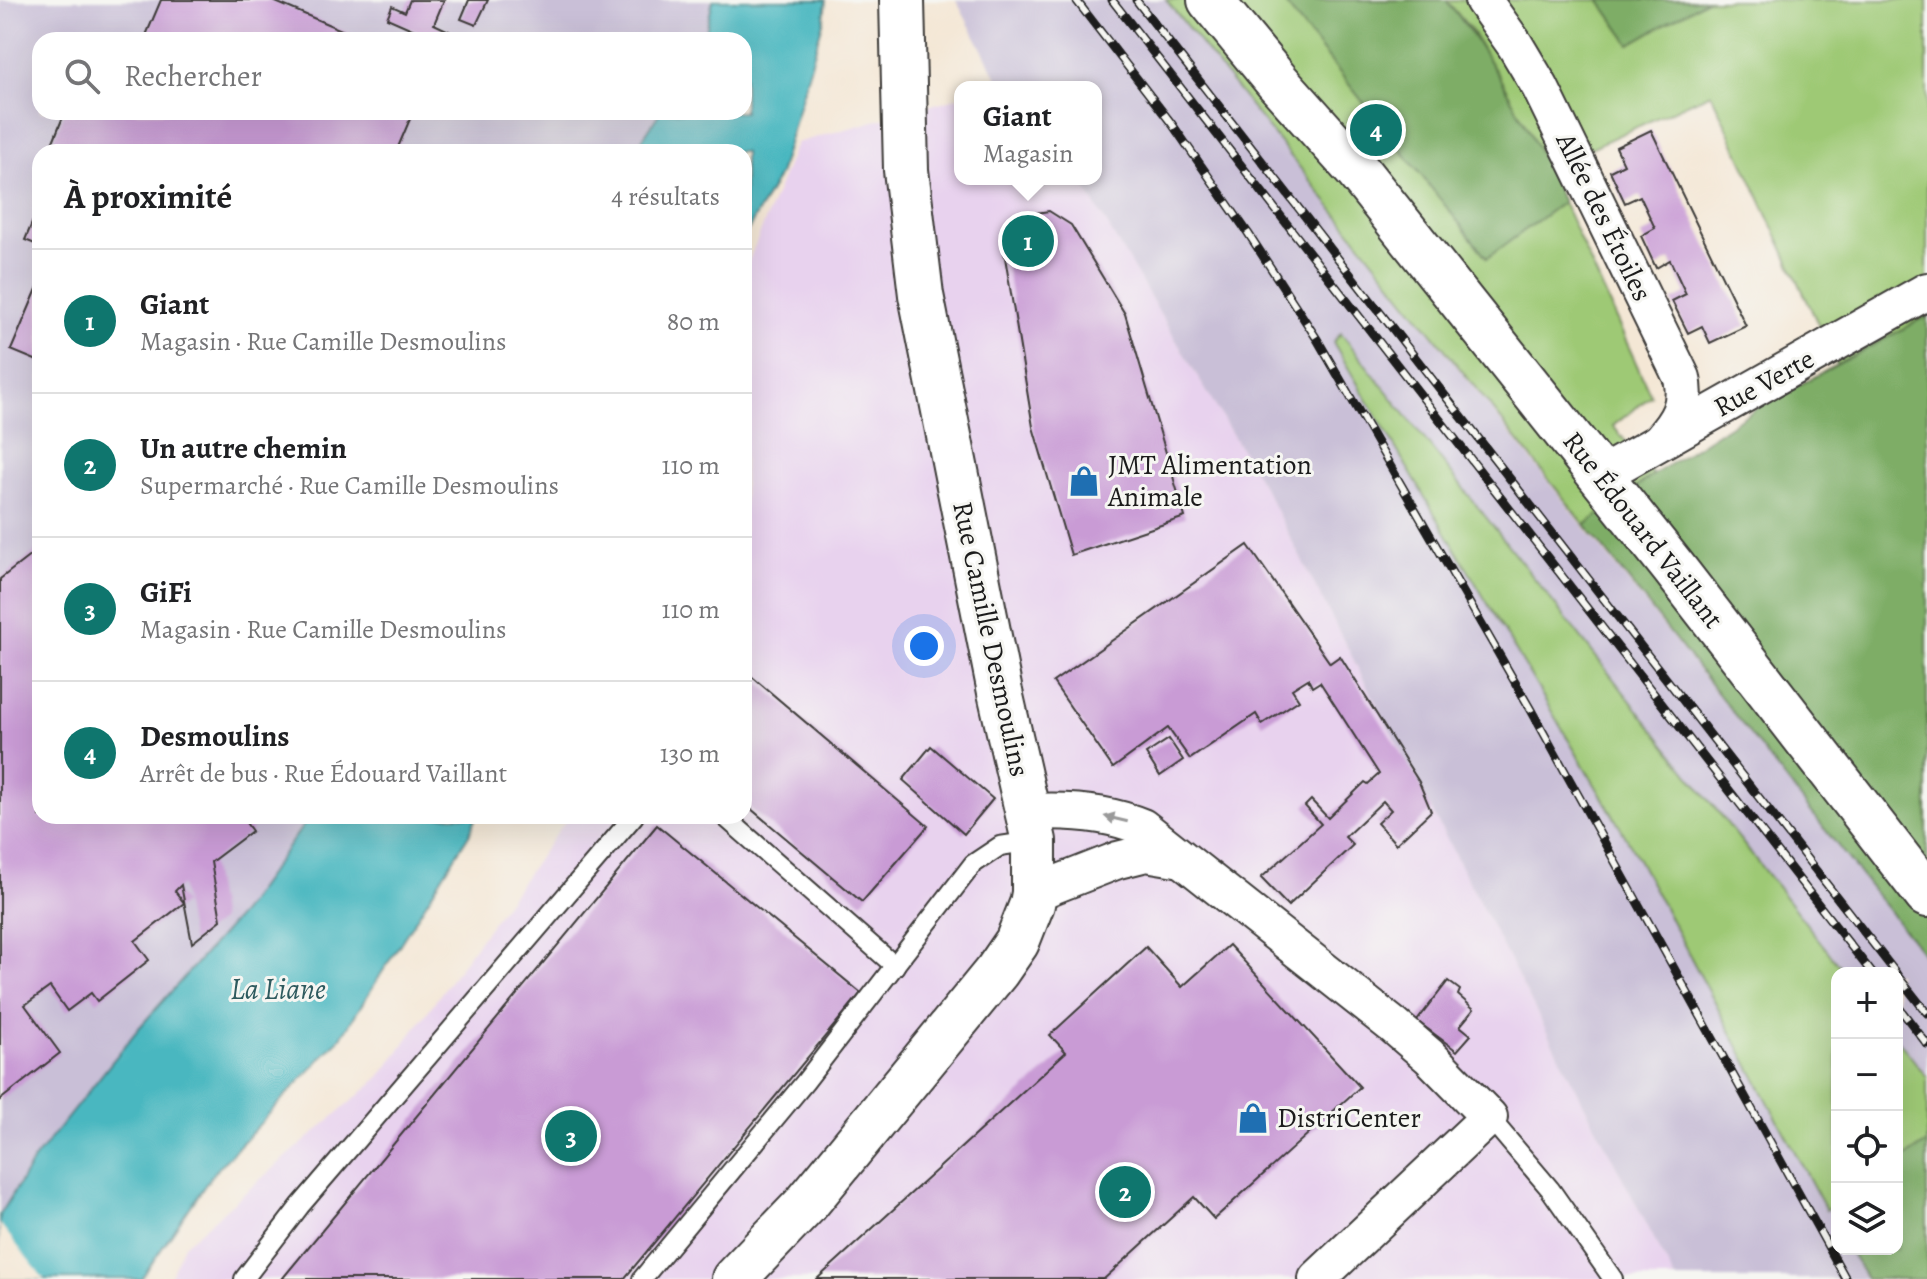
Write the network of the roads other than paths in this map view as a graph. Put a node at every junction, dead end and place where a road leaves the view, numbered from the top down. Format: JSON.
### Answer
{"nodes":[{"id":1,"x":902,"y":0,"type":"edge"},
{"id":2,"x":1210,"y":0,"type":"edge"},
{"id":3,"x":1250,"y":0,"type":"edge"},
{"id":4,"x":1483,"y":0,"type":"edge"},
{"id":5,"x":1356,"y":169,"type":"junction"},
{"id":6,"x":1927,"y":291,"type":"edge"},
{"id":7,"x":1660,"y":441,"type":"junction"},
{"id":8,"x":1601,"y":475,"type":"junction"},
{"id":9,"x":627,"y":824,"type":"edge"},
{"id":10,"x":733,"y":824,"type":"edge"},
{"id":11,"x":1031,"y":826,"type":"junction"},
{"id":12,"x":1182,"y":859,"type":"junction"},
{"id":13,"x":1034,"y":893,"type":"junction"},
{"id":14,"x":1927,"y":895,"type":"edge"},
{"id":15,"x":895,"y":966,"type":"junction"},
{"id":16,"x":1489,"y":1117,"type":"junction"},
{"id":17,"x":806,"y":1204,"type":"junction"},
{"id":18,"x":244,"y":1279,"type":"edge"},
{"id":19,"x":642,"y":1279,"type":"edge"},
{"id":20,"x":734,"y":1279,"type":"edge"},
{"id":21,"x":756,"y":1279,"type":"edge"},
{"id":22,"x":1317,"y":1279,"type":"edge"},
{"id":23,"x":1613,"y":1279,"type":"edge"}],
"edges":[{"from":1,"to":11,"type":"street","name":"Rue Camille Desmoulins"},
{"from":2,"to":5,"type":"street","name":"Rue Édouard Vaillant"},
{"from":3,"to":5,"type":"street","name":"Rue Édouard Vaillant"},
{"from":4,"to":7,"type":"street","name":"Allée des Étoiles"},
{"from":5,"to":8,"type":"street","name":"Rue Édouard Vaillant"},
{"from":6,"to":7,"type":"street","name":"Rue Verte"},
{"from":7,"to":8,"type":"street","name":"Rue Verte"},
{"from":8,"to":14,"type":"street","name":"Rue Édouard Vaillant"},
{"from":9,"to":18,"type":"lane"},
{"from":10,"to":15,"type":"lane"},
{"from":12,"to":11,"type":"street","one_way":true},
{"from":11,"to":13,"type":"street","name":"Rue Camille Desmoulins"},
{"from":11,"to":15,"type":"lane"},
{"from":12,"to":13,"type":"street"},
{"from":12,"to":16,"type":"street"},
{"from":13,"to":17,"type":"street","name":"Rue Camille Desmoulins"},
{"from":15,"to":19,"type":"lane"},
{"from":16,"to":22,"type":"street"},
{"from":16,"to":23,"type":"lane"},
{"from":17,"to":20,"type":"street","name":"Rue Camille Desmoulins"},
{"from":17,"to":21,"type":"street","name":"Rue Camille Desmoulins"}]}
